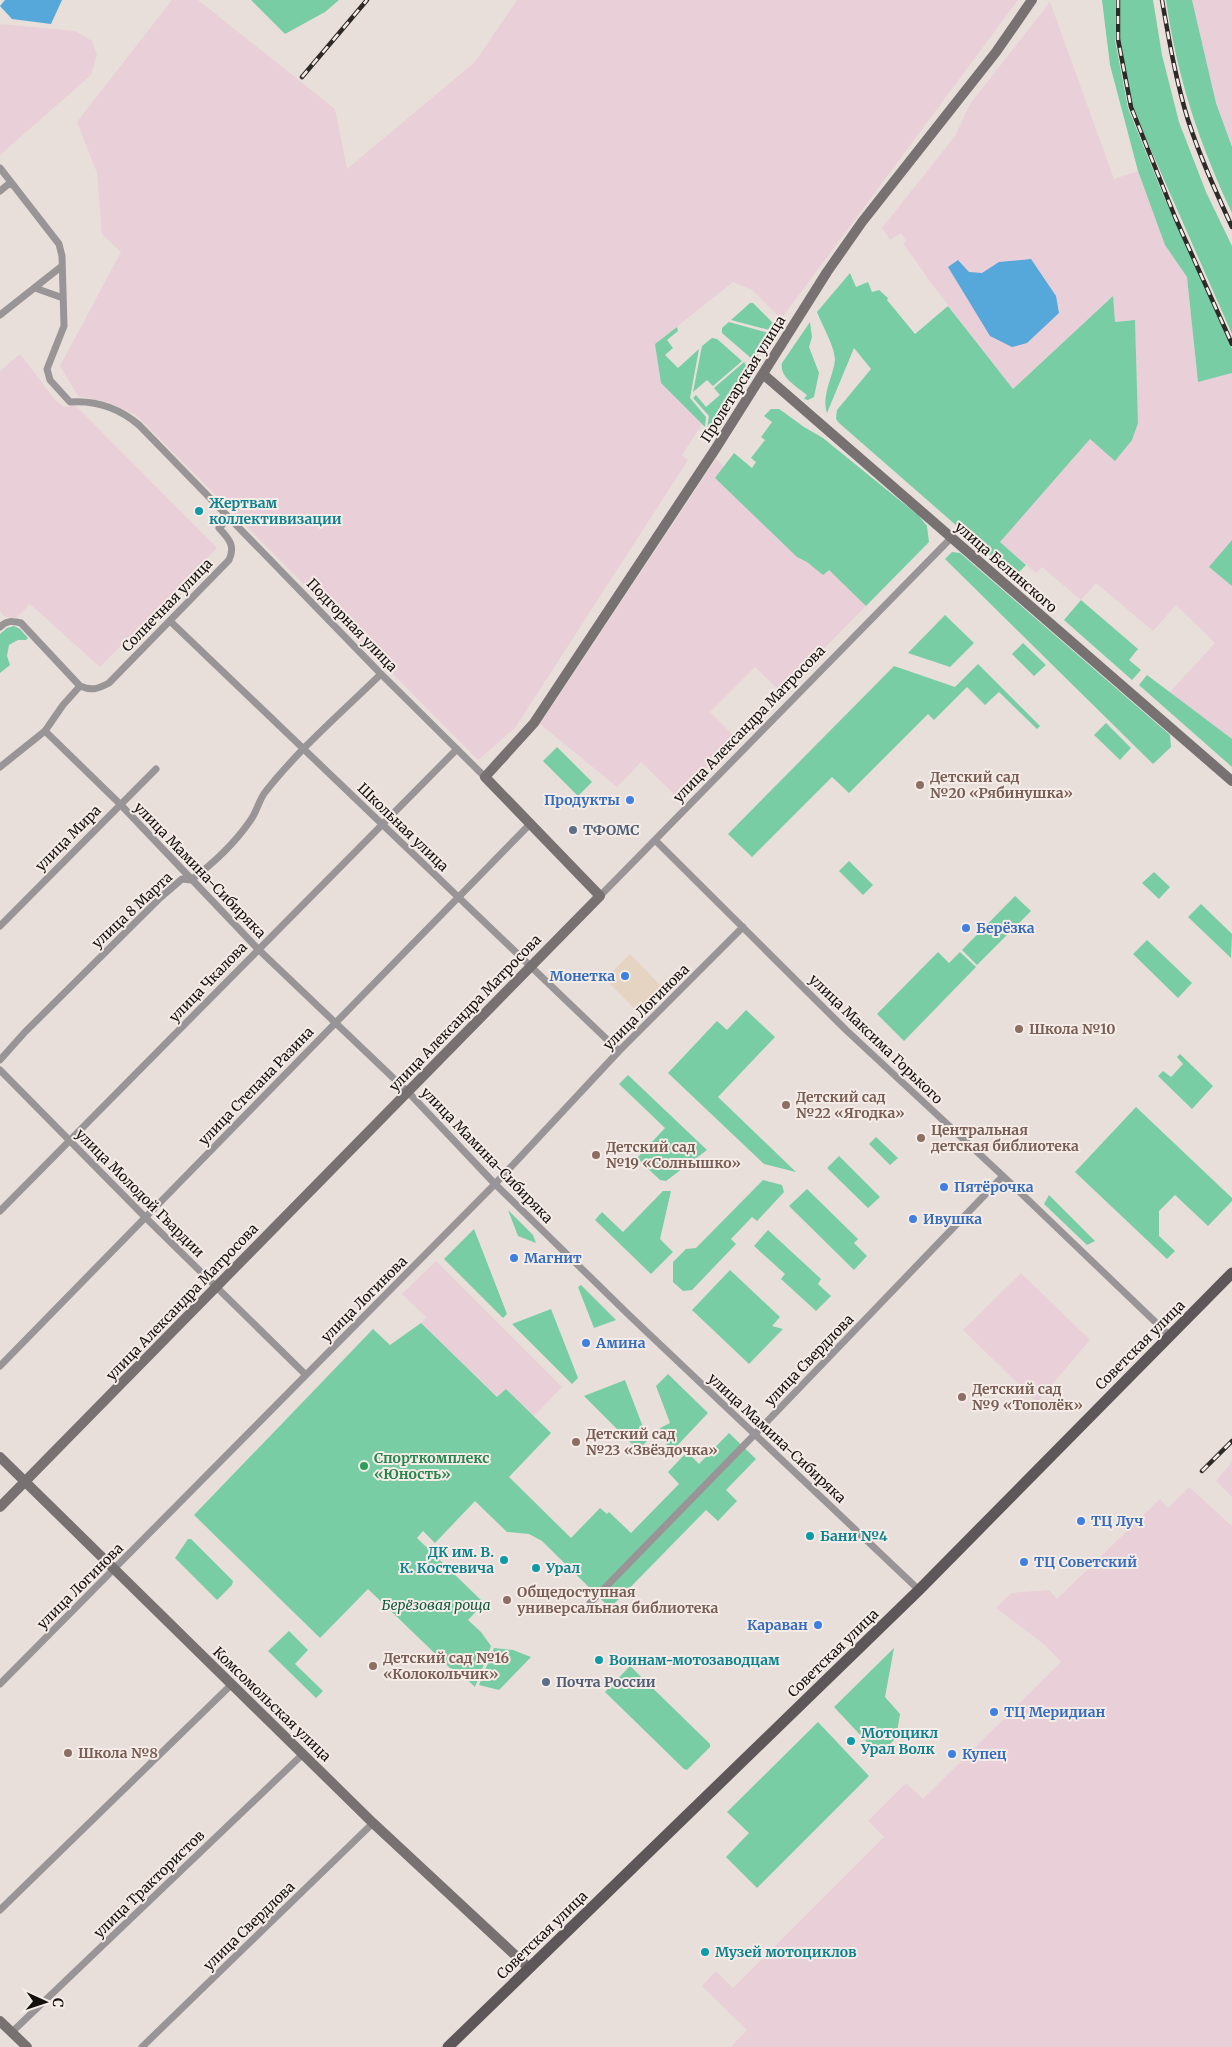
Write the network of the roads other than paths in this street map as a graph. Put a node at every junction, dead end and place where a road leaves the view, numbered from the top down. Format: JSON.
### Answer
{"nodes":[{"id":1,"x":1032,"y":0,"type":"edge"},
{"id":2,"x":0,"y":168,"type":"edge"},
{"id":3,"x":11,"y":182,"type":"junction"},
{"id":4,"x":0,"y":190,"type":"edge"},
{"id":5,"x":62,"y":266,"type":"junction"},
{"id":6,"x":35,"y":288,"type":"junction"},
{"id":7,"x":63,"y":298,"type":"junction"},
{"id":8,"x":0,"y":316,"type":"edge"},
{"id":9,"x":763,"y":374,"type":"junction"},
{"id":10,"x":229,"y":518,"type":"junction"},
{"id":11,"x":951,"y":538,"type":"junction"},
{"id":12,"x":170,"y":621,"type":"junction"},
{"id":13,"x":0,"y":627,"type":"edge"},
{"id":14,"x":381,"y":674,"type":"junction"},
{"id":15,"x":80,"y":686,"type":"junction"},
{"id":16,"x":45,"y":731,"type":"junction"},
{"id":17,"x":305,"y":748,"type":"junction"},
{"id":18,"x":457,"y":749,"type":"junction"},
{"id":19,"x":0,"y":768,"type":"edge"},
{"id":20,"x":156,"y":770,"type":"dead end"},
{"id":21,"x":485,"y":777,"type":"junction"},
{"id":22,"x":1232,"y":781,"type":"edge"},
{"id":23,"x":120,"y":804,"type":"junction"},
{"id":24,"x":382,"y":824,"type":"junction"},
{"id":25,"x":530,"y":824,"type":"junction"},
{"id":26,"x":655,"y":840,"type":"junction"},
{"id":27,"x":191,"y":880,"type":"junction"},
{"id":28,"x":600,"y":896,"type":"junction"},
{"id":29,"x":457,"y":897,"type":"junction"},
{"id":30,"x":0,"y":926,"type":"edge"},
{"id":31,"x":743,"y":927,"type":"junction"},
{"id":32,"x":258,"y":949,"type":"junction"},
{"id":33,"x":530,"y":965,"type":"junction"},
{"id":34,"x":334,"y":1024,"type":"junction"},
{"id":35,"x":619,"y":1051,"type":"junction"},
{"id":36,"x":0,"y":1060,"type":"edge"},
{"id":37,"x":0,"y":1070,"type":"edge"},
{"id":38,"x":408,"y":1092,"type":"junction"},
{"id":39,"x":70,"y":1142,"type":"junction"},
{"id":40,"x":1003,"y":1176,"type":"junction"},
{"id":41,"x":495,"y":1184,"type":"junction"},
{"id":42,"x":0,"y":1211,"type":"edge"},
{"id":43,"x":146,"y":1218,"type":"junction"},
{"id":44,"x":1232,"y":1274,"type":"edge"},
{"id":45,"x":217,"y":1286,"type":"junction"},
{"id":46,"x":1170,"y":1336,"type":"junction"},
{"id":47,"x":0,"y":1366,"type":"edge"},
{"id":48,"x":306,"y":1375,"type":"junction"},
{"id":49,"x":755,"y":1434,"type":"junction"},
{"id":50,"x":0,"y":1456,"type":"edge"},
{"id":51,"x":26,"y":1481,"type":"junction"},
{"id":52,"x":0,"y":1507,"type":"edge"},
{"id":53,"x":115,"y":1569,"type":"junction"},
{"id":54,"x":919,"y":1590,"type":"junction"},
{"id":55,"x":590,"y":1603,"type":"dead end"},
{"id":56,"x":0,"y":1684,"type":"edge"},
{"id":57,"x":232,"y":1684,"type":"junction"},
{"id":58,"x":303,"y":1754,"type":"junction"},
{"id":59,"x":373,"y":1823,"type":"junction"},
{"id":60,"x":0,"y":1910,"type":"edge"},
{"id":61,"x":529,"y":1968,"type":"junction"},
{"id":62,"x":0,"y":2021,"type":"edge"},
{"id":63,"x":12,"y":2032,"type":"junction"},
{"id":64,"x":27,"y":2047,"type":"edge"},
{"id":65,"x":142,"y":2047,"type":"edge"},
{"id":66,"x":448,"y":2047,"type":"edge"}],
"edges":[{"from":1,"to":9,"type":"street","name":"Пролетарская улица"},
{"from":2,"to":3,"type":"street"},
{"from":3,"to":4,"type":"street"},
{"from":3,"to":5,"type":"street"},
{"from":5,"to":6,"type":"street"},
{"from":5,"to":7,"type":"street"},
{"from":6,"to":7,"type":"street"},
{"from":6,"to":8,"type":"street"},
{"from":7,"to":10,"type":"street","name":"Подгорная улица"},
{"from":9,"to":11,"type":"street","name":"улица Белинского"},
{"from":9,"to":21,"type":"street","name":"Пролетарская улица"},
{"from":10,"to":12,"type":"street","name":"Солнечная улица"},
{"from":10,"to":14,"type":"street","name":"Подгорная улица"},
{"from":11,"to":22,"type":"street","name":"улица Белинского"},
{"from":11,"to":26,"type":"street","name":"улица Александра Матросова"},
{"from":12,"to":15,"type":"street","name":"Солнечная улица"},
{"from":12,"to":17,"type":"street","name":"Школьная улица"},
{"from":13,"to":15,"type":"street"},
{"from":14,"to":17,"type":"street","name":"улица 8 Марта"},
{"from":14,"to":18,"type":"street","name":"Подгорная улица"},
{"from":15,"to":16,"type":"street"},
{"from":16,"to":19,"type":"street"},
{"from":16,"to":23,"type":"street","name":"улица Мамина-Сибиряка"},
{"from":17,"to":24,"type":"street","name":"Школьная улица"},
{"from":17,"to":27,"type":"street","name":"улица 8 Марта"},
{"from":18,"to":21,"type":"street","name":"Подгорная улица"},
{"from":18,"to":24,"type":"street","name":"улица Чкалова"},
{"from":20,"to":23,"type":"street","name":"улица Мира"},
{"from":21,"to":25,"type":"street","name":"Подгорная улица"},
{"from":23,"to":27,"type":"street","name":"улица Мамина-Сибиряка"},
{"from":23,"to":30,"type":"street","name":"улица Мира"},
{"from":24,"to":29,"type":"street","name":"Школьная улица"},
{"from":24,"to":32,"type":"street","name":"улица Чкалова"},
{"from":25,"to":28,"type":"street","name":"Подгорная улица"},
{"from":25,"to":29,"type":"street","name":"улица Степана Разина"},
{"from":26,"to":28,"type":"street","name":"улица Александра Матросова"},
{"from":26,"to":31,"type":"street","name":"улица Максима Горького"},
{"from":27,"to":32,"type":"street","name":"улица Мамина-Сибиряка"},
{"from":27,"to":36,"type":"street","name":"улица 8 Марта"},
{"from":28,"to":33,"type":"street","name":"улица Александра Матросова"},
{"from":29,"to":33,"type":"street","name":"Школьная улица"},
{"from":29,"to":34,"type":"street","name":"улица Степана Разина"},
{"from":31,"to":35,"type":"street","name":"улица Логинова"},
{"from":31,"to":40,"type":"street","name":"улица Максима Горького"},
{"from":32,"to":34,"type":"street","name":"улица Мамина-Сибиряка"},
{"from":32,"to":39,"type":"street","name":"улица Чкалова"},
{"from":33,"to":35,"type":"street","name":"Школьная улица"},
{"from":33,"to":38,"type":"street","name":"улица Александра Матросова"},
{"from":34,"to":38,"type":"street","name":"улица Мамина-Сибиряка"},
{"from":34,"to":43,"type":"street","name":"улица Степана Разина"},
{"from":35,"to":41,"type":"street","name":"улица Логинова"},
{"from":37,"to":39,"type":"street","name":"улица Молодой Гвардии"},
{"from":38,"to":41,"type":"street","name":"улица Мамина-Сибиряка"},
{"from":38,"to":45,"type":"street","name":"улица Александра Матросова"},
{"from":39,"to":42,"type":"street","name":"улица Чкалова"},
{"from":39,"to":43,"type":"street","name":"улица Молодой Гвардии"},
{"from":40,"to":46,"type":"street","name":"улица Максима Горького"},
{"from":40,"to":49,"type":"street","name":"улица Свердлова"},
{"from":41,"to":48,"type":"street","name":"улица Логинова"},
{"from":41,"to":49,"type":"street","name":"улица Мамина-Сибиряка"},
{"from":43,"to":45,"type":"street","name":"улица Молодой Гвардии"},
{"from":43,"to":47,"type":"street","name":"улица Степана Разина"},
{"from":44,"to":46,"type":"main road","name":"Советская улица"},
{"from":45,"to":48,"type":"street","name":"улица Молодой Гвардии"},
{"from":45,"to":51,"type":"street","name":"улица Александра Матросова"},
{"from":46,"to":54,"type":"main road","name":"Советская улица"},
{"from":48,"to":53,"type":"street","name":"улица Логинова"},
{"from":49,"to":54,"type":"street","name":"улица Мамина-Сибиряка"},
{"from":49,"to":55,"type":"street","name":"улица Свердлова"},
{"from":50,"to":51,"type":"street","name":"Комсомольская улица"},
{"from":51,"to":52,"type":"street","name":"улица Александра Матросова"},
{"from":51,"to":53,"type":"street","name":"Комсомольская улица"},
{"from":53,"to":56,"type":"street","name":"улица Логинова"},
{"from":53,"to":57,"type":"street","name":"Комсомольская улица"},
{"from":54,"to":61,"type":"main road","name":"Советская улица"},
{"from":57,"to":58,"type":"street","name":"Комсомольская улица"},
{"from":57,"to":60,"type":"street"},
{"from":58,"to":59,"type":"street","name":"Комсомольская улица"},
{"from":58,"to":63,"type":"street","name":"улица Трактористов"},
{"from":59,"to":61,"type":"street","name":"Комсомольская улица"},
{"from":59,"to":65,"type":"street","name":"улица Свердлова"},
{"from":61,"to":66,"type":"main road","name":"Советская улица"},
{"from":62,"to":63,"type":"street"},
{"from":63,"to":64,"type":"street"}]}
